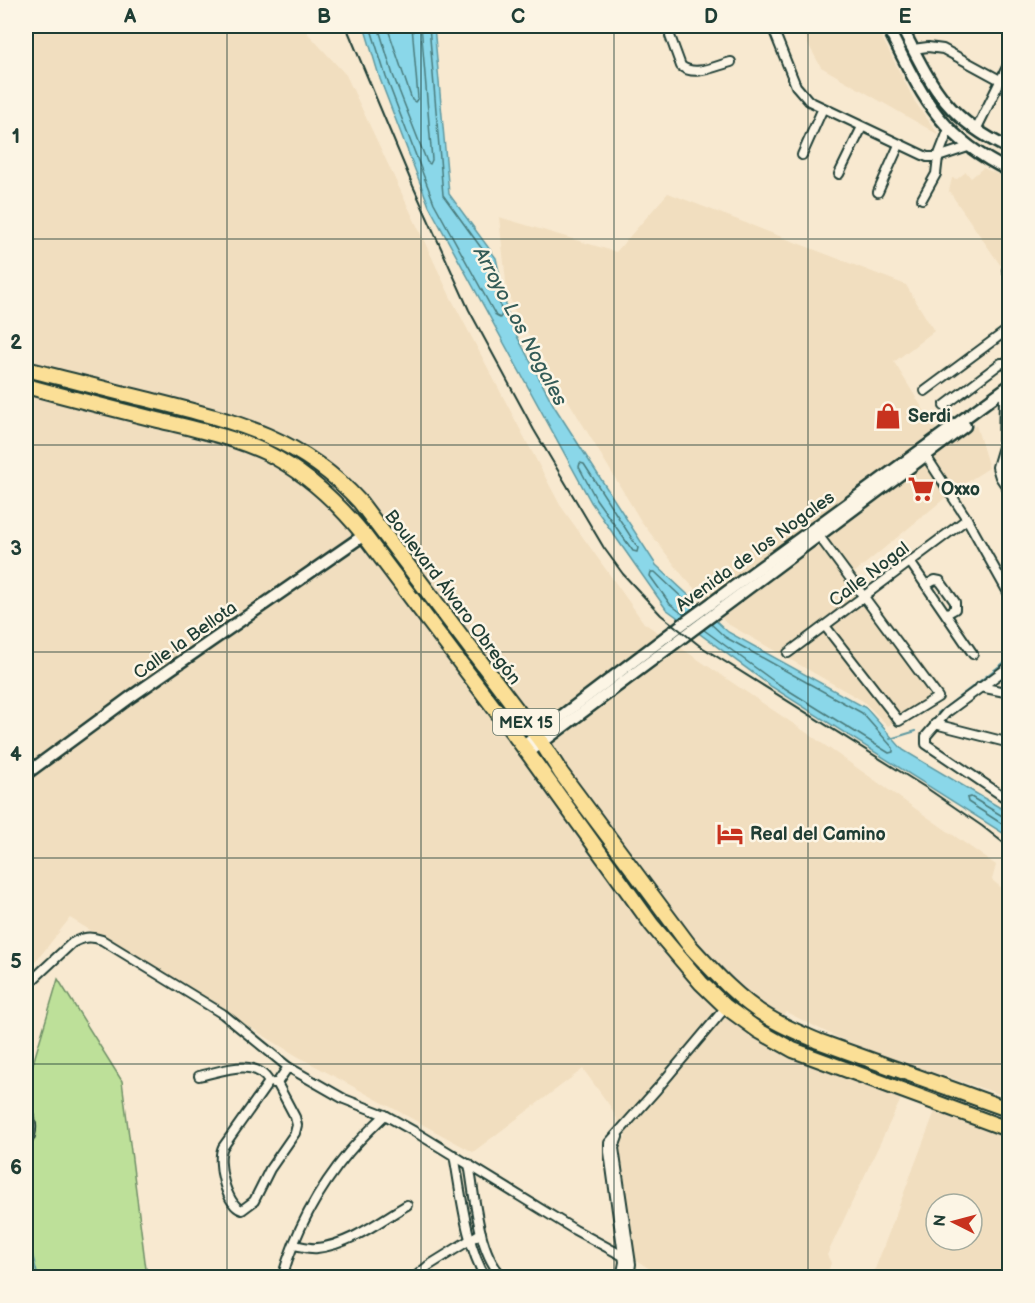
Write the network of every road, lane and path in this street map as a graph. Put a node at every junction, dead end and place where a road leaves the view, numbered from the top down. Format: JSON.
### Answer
{"nodes":[{"id":1,"x":672,"y":26,"type":"edge"},
{"id":2,"x":772,"y":26,"type":"edge"},
{"id":3,"x":887,"y":26,"type":"edge"},
{"id":4,"x":901,"y":26,"type":"edge"},
{"id":5,"x":913,"y":50,"type":"junction"},
{"id":6,"x":1010,"y":61,"type":"edge"},
{"id":7,"x":731,"y":62,"type":"dead end"},
{"id":8,"x":1000,"y":80,"type":"junction"},
{"id":9,"x":823,"y":108,"type":"junction"},
{"id":10,"x":862,"y":127,"type":"junction"},
{"id":11,"x":949,"y":129,"type":"junction"},
{"id":12,"x":976,"y":130,"type":"junction"},
{"id":13,"x":899,"y":145,"type":"junction"},
{"id":14,"x":968,"y":147,"type":"junction"},
{"id":15,"x":1010,"y":149,"type":"edge"},
{"id":16,"x":802,"y":155,"type":"dead end"},
{"id":17,"x":938,"y":157,"type":"junction"},
{"id":18,"x":1010,"y":171,"type":"edge"},
{"id":19,"x":839,"y":174,"type":"dead end"},
{"id":20,"x":878,"y":192,"type":"dead end"},
{"id":21,"x":922,"y":200,"type":"dead end"},
{"id":22,"x":1010,"y":328,"type":"edge"},
{"id":23,"x":1010,"y":368,"type":"edge"},
{"id":24,"x":26,"y":369,"type":"edge"},
{"id":25,"x":1010,"y":385,"type":"edge"},
{"id":26,"x":26,"y":386,"type":"edge"},
{"id":27,"x":925,"y":392,"type":"dead end"},
{"id":28,"x":1007,"y":396,"type":"edge"},
{"id":29,"x":944,"y":406,"type":"dead end"},
{"id":30,"x":924,"y":453,"type":"junction"},
{"id":31,"x":1010,"y":464,"type":"edge"},
{"id":32,"x":999,"y":472,"type":"junction"},
{"id":33,"x":1010,"y":492,"type":"edge"},
{"id":34,"x":967,"y":519,"type":"junction"},
{"id":35,"x":364,"y":536,"type":"junction"},
{"id":36,"x":819,"y":536,"type":"junction"},
{"id":37,"x":910,"y":562,"type":"junction"},
{"id":38,"x":926,"y":585,"type":"junction"},
{"id":39,"x":1010,"y":596,"type":"edge"},
{"id":40,"x":863,"y":597,"type":"junction"},
{"id":41,"x":710,"y":610,"type":"junction"},
{"id":42,"x":946,"y":614,"type":"junction"},
{"id":43,"x":825,"y":626,"type":"junction"},
{"id":44,"x":788,"y":653,"type":"dead end"},
{"id":45,"x":973,"y":654,"type":"dead end"},
{"id":46,"x":1010,"y":666,"type":"edge"},
{"id":47,"x":980,"y":687,"type":"junction"},
{"id":48,"x":1010,"y":693,"type":"edge"},
{"id":49,"x":935,"y":724,"type":"junction"},
{"id":50,"x":539,"y":739,"type":"junction"},
{"id":51,"x":1010,"y":743,"type":"edge"},
{"id":52,"x":525,"y":749,"type":"junction"},
{"id":53,"x":26,"y":774,"type":"edge"},
{"id":54,"x":1010,"y":801,"type":"edge"},
{"id":55,"x":26,"y":986,"type":"edge"},
{"id":56,"x":726,"y":1007,"type":"junction"},
{"id":57,"x":288,"y":1067,"type":"junction"},
{"id":58,"x":199,"y":1076,"type":"dead end"},
{"id":59,"x":273,"y":1083,"type":"junction"},
{"id":60,"x":26,"y":1101,"type":"edge"},
{"id":61,"x":1010,"y":1110,"type":"edge"},
{"id":62,"x":385,"y":1115,"type":"junction"},
{"id":63,"x":621,"y":1130,"type":"junction"},
{"id":64,"x":1010,"y":1130,"type":"edge"},
{"id":65,"x":26,"y":1143,"type":"edge"},
{"id":66,"x":454,"y":1155,"type":"junction"},
{"id":67,"x":469,"y":1164,"type":"junction"},
{"id":68,"x":407,"y":1205,"type":"dead end"},
{"id":69,"x":481,"y":1233,"type":"junction"},
{"id":70,"x":471,"y":1239,"type":"junction"},
{"id":71,"x":294,"y":1245,"type":"junction"},
{"id":72,"x":623,"y":1256,"type":"junction"},
{"id":73,"x":413,"y":1277,"type":"edge"},
{"id":74,"x":282,"y":1278,"type":"edge"},
{"id":75,"x":486,"y":1278,"type":"edge"},
{"id":76,"x":505,"y":1278,"type":"edge"},
{"id":77,"x":621,"y":1278,"type":"edge"},
{"id":78,"x":629,"y":1278,"type":"edge"}],
"edges":[{"from":1,"to":7,"type":"street"},
{"from":2,"to":9,"type":"street"},
{"from":3,"to":11,"type":"main road"},
{"from":4,"to":5,"type":"main road"},
{"from":5,"to":8,"type":"street"},
{"from":5,"to":12,"type":"main road"},
{"from":6,"to":8,"type":"street"},
{"from":8,"to":12,"type":"street"},
{"from":9,"to":10,"type":"street"},
{"from":9,"to":16,"type":"street"},
{"from":10,"to":13,"type":"street"},
{"from":10,"to":19,"type":"street"},
{"from":11,"to":14,"type":"main road"},
{"from":11,"to":17,"type":"street"},
{"from":12,"to":15,"type":"main road"},
{"from":13,"to":17,"type":"street"},
{"from":13,"to":20,"type":"street"},
{"from":14,"to":17,"type":"street"},
{"from":14,"to":18,"type":"main road"},
{"from":17,"to":21,"type":"street"},
{"from":22,"to":27,"type":"street"},
{"from":23,"to":29,"type":"street"},
{"from":24,"to":50,"type":"highway","name":"Boulevard Álvaro Obregón","number":"MEX 15"},
{"from":25,"to":30,"type":"main road","name":"Avenida de los Nogales"},
{"from":26,"to":35,"type":"highway","name":"Boulevard Álvaro Obregón","number":"MEX 15"},
{"from":28,"to":30,"type":"main road","name":"Avenida de los Nogales"},
{"from":28,"to":32,"type":"street"},
{"from":30,"to":34,"type":"street"},
{"from":30,"to":36,"type":"main road","name":"Avenida de los Nogales"},
{"from":30,"to":41,"type":"main road","name":"Avenida de los Nogales"},
{"from":31,"to":32,"type":"street"},
{"from":32,"to":33,"type":"street"},
{"from":34,"to":37,"type":"street","name":"Calle Nogal"},
{"from":34,"to":39,"type":"street"},
{"from":35,"to":52,"type":"highway","name":"Boulevard Álvaro Obregón","number":"MEX 15"},
{"from":35,"to":53,"type":"main road","name":"Calle la Bellota"},
{"from":36,"to":40,"type":"street"},
{"from":36,"to":41,"type":"main road","name":"Avenida de los Nogales"},
{"from":37,"to":38,"type":"street"},
{"from":37,"to":40,"type":"street","name":"Calle Nogal"},
{"from":38,"to":42,"type":"street"},
{"from":38,"to":42,"type":"street"},
{"from":40,"to":43,"type":"street","name":"Calle Nogal"},
{"from":40,"to":43,"type":"street"},
{"from":41,"to":50,"type":"main road","name":"Avenida de los Nogales"},
{"from":42,"to":45,"type":"street"},
{"from":43,"to":44,"type":"street","name":"Calle Nogal"},
{"from":46,"to":47,"type":"street"},
{"from":47,"to":48,"type":"street"},
{"from":47,"to":49,"type":"street"},
{"from":49,"to":51,"type":"street"},
{"from":49,"to":54,"type":"street"},
{"from":50,"to":52,"type":"main road","name":"Avenida de los Nogales"},
{"from":50,"to":61,"type":"highway","name":"Boulevard Álvaro Obregón","number":"MEX 15"},
{"from":52,"to":56,"type":"highway","name":"Boulevard Álvaro Obregón","number":"MEX 15"},
{"from":55,"to":57,"type":"street"},
{"from":56,"to":63,"type":"street"},
{"from":56,"to":64,"type":"highway","name":"Boulevard Álvaro Obregón","number":"MEX 15"},
{"from":57,"to":59,"type":"street"},
{"from":57,"to":62,"type":"street"},
{"from":58,"to":59,"type":"street"},
{"from":59,"to":59,"type":"street"},
{"from":60,"to":65,"type":"street"},
{"from":62,"to":66,"type":"street"},
{"from":62,"to":71,"type":"street"},
{"from":63,"to":72,"type":"street"},
{"from":63,"to":78,"type":"street"},
{"from":66,"to":67,"type":"street"},
{"from":66,"to":70,"type":"street"},
{"from":67,"to":69,"type":"street"},
{"from":67,"to":72,"type":"street"},
{"from":68,"to":71,"type":"street"},
{"from":69,"to":70,"type":"street"},
{"from":69,"to":76,"type":"street"},
{"from":70,"to":73,"type":"street"},
{"from":70,"to":75,"type":"street"},
{"from":71,"to":74,"type":"street"},
{"from":72,"to":77,"type":"street"}]}
